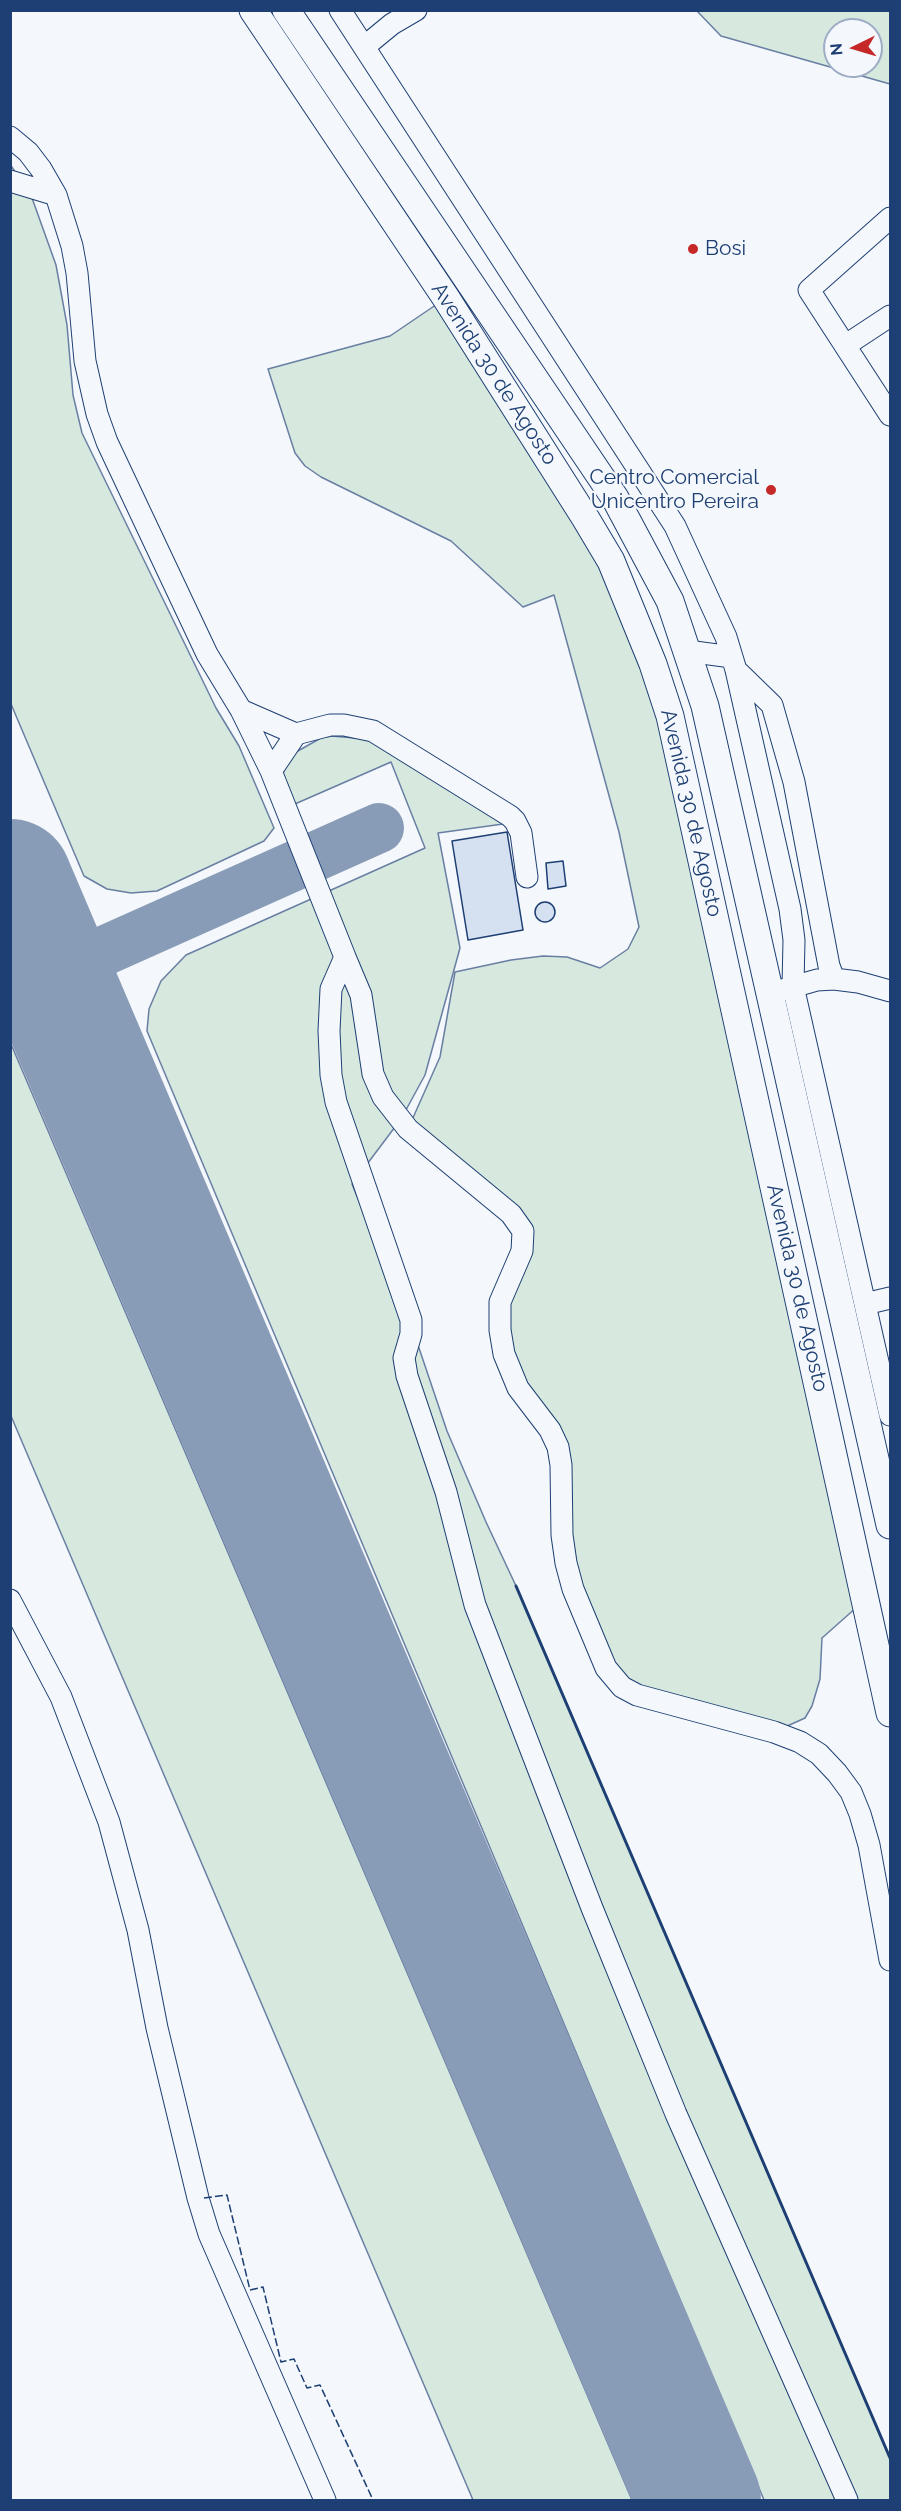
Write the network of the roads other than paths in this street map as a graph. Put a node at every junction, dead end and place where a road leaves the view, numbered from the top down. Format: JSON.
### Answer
{"nodes":[{"id":1,"x":253,"y":10,"type":"edge"},
{"id":2,"x":286,"y":10,"type":"edge"},
{"id":3,"x":340,"y":10,"type":"edge"},
{"id":4,"x":416,"y":10,"type":"edge"},
{"id":5,"x":364,"y":47,"type":"junction"},
{"id":6,"x":10,"y":136,"type":"edge"},
{"id":7,"x":10,"y":181,"type":"edge"},
{"id":8,"x":56,"y":195,"type":"junction"},
{"id":9,"x":891,"y":218,"type":"edge"},
{"id":10,"x":891,"y":316,"type":"edge"},
{"id":11,"x":846,"y":345,"type":"junction"},
{"id":12,"x":888,"y":405,"type":"edge"},
{"id":13,"x":687,"y":651,"type":"junction"},
{"id":14,"x":734,"y":663,"type":"junction"},
{"id":15,"x":242,"y":710,"type":"junction"},
{"id":16,"x":296,"y":734,"type":"junction"},
{"id":17,"x":271,"y":771,"type":"junction"},
{"id":18,"x":527,"y":877,"type":"dead end"},
{"id":19,"x":345,"y":957,"type":"junction"},
{"id":20,"x":834,"y":979,"type":"junction"},
{"id":21,"x":782,"y":990,"type":"junction"},
{"id":22,"x":891,"y":991,"type":"edge"},
{"id":23,"x":891,"y":1298,"type":"edge"},
{"id":24,"x":865,"y":1304,"type":"junction"},
{"id":25,"x":891,"y":1415,"type":"edge"},
{"id":26,"x":891,"y":1525,"type":"edge"},
{"id":27,"x":10,"y":1600,"type":"edge"},
{"id":28,"x":891,"y":1713,"type":"edge"},
{"id":29,"x":891,"y":1960,"type":"edge"},
{"id":30,"x":325,"y":2500,"type":"edge"},
{"id":31,"x":847,"y":2500,"type":"edge"}],
"edges":[{"from":1,"to":28,"type":"main road","name":"Avenida 30 de Agosto"},
{"from":2,"to":13,"type":"main road","name":"Avenida 30 de Agosto"},
{"from":3,"to":5,"type":"street"},
{"from":4,"to":5,"type":"street"},
{"from":5,"to":14,"type":"street"},
{"from":6,"to":8,"type":"street"},
{"from":7,"to":8,"type":"street"},
{"from":8,"to":15,"type":"street"},
{"from":9,"to":11,"type":"street"},
{"from":10,"to":11,"type":"street"},
{"from":11,"to":12,"type":"street"},
{"from":13,"to":14,"type":"street"},
{"from":13,"to":21,"type":"main road","name":"Avenida 30 de Agosto"},
{"from":14,"to":20,"type":"street"},
{"from":14,"to":21,"type":"street"},
{"from":15,"to":16,"type":"street"},
{"from":15,"to":17,"type":"street"},
{"from":16,"to":17,"type":"street"},
{"from":16,"to":18,"type":"street"},
{"from":17,"to":19,"type":"street"},
{"from":19,"to":29,"type":"street"},
{"from":19,"to":31,"type":"street"},
{"from":20,"to":21,"type":"street"},
{"from":20,"to":22,"type":"street"},
{"from":21,"to":24,"type":"street"},
{"from":21,"to":26,"type":"main road","name":"Avenida 30 de Agosto"},
{"from":23,"to":24,"type":"street"},
{"from":24,"to":25,"type":"street"},
{"from":27,"to":30,"type":"street"}]}
